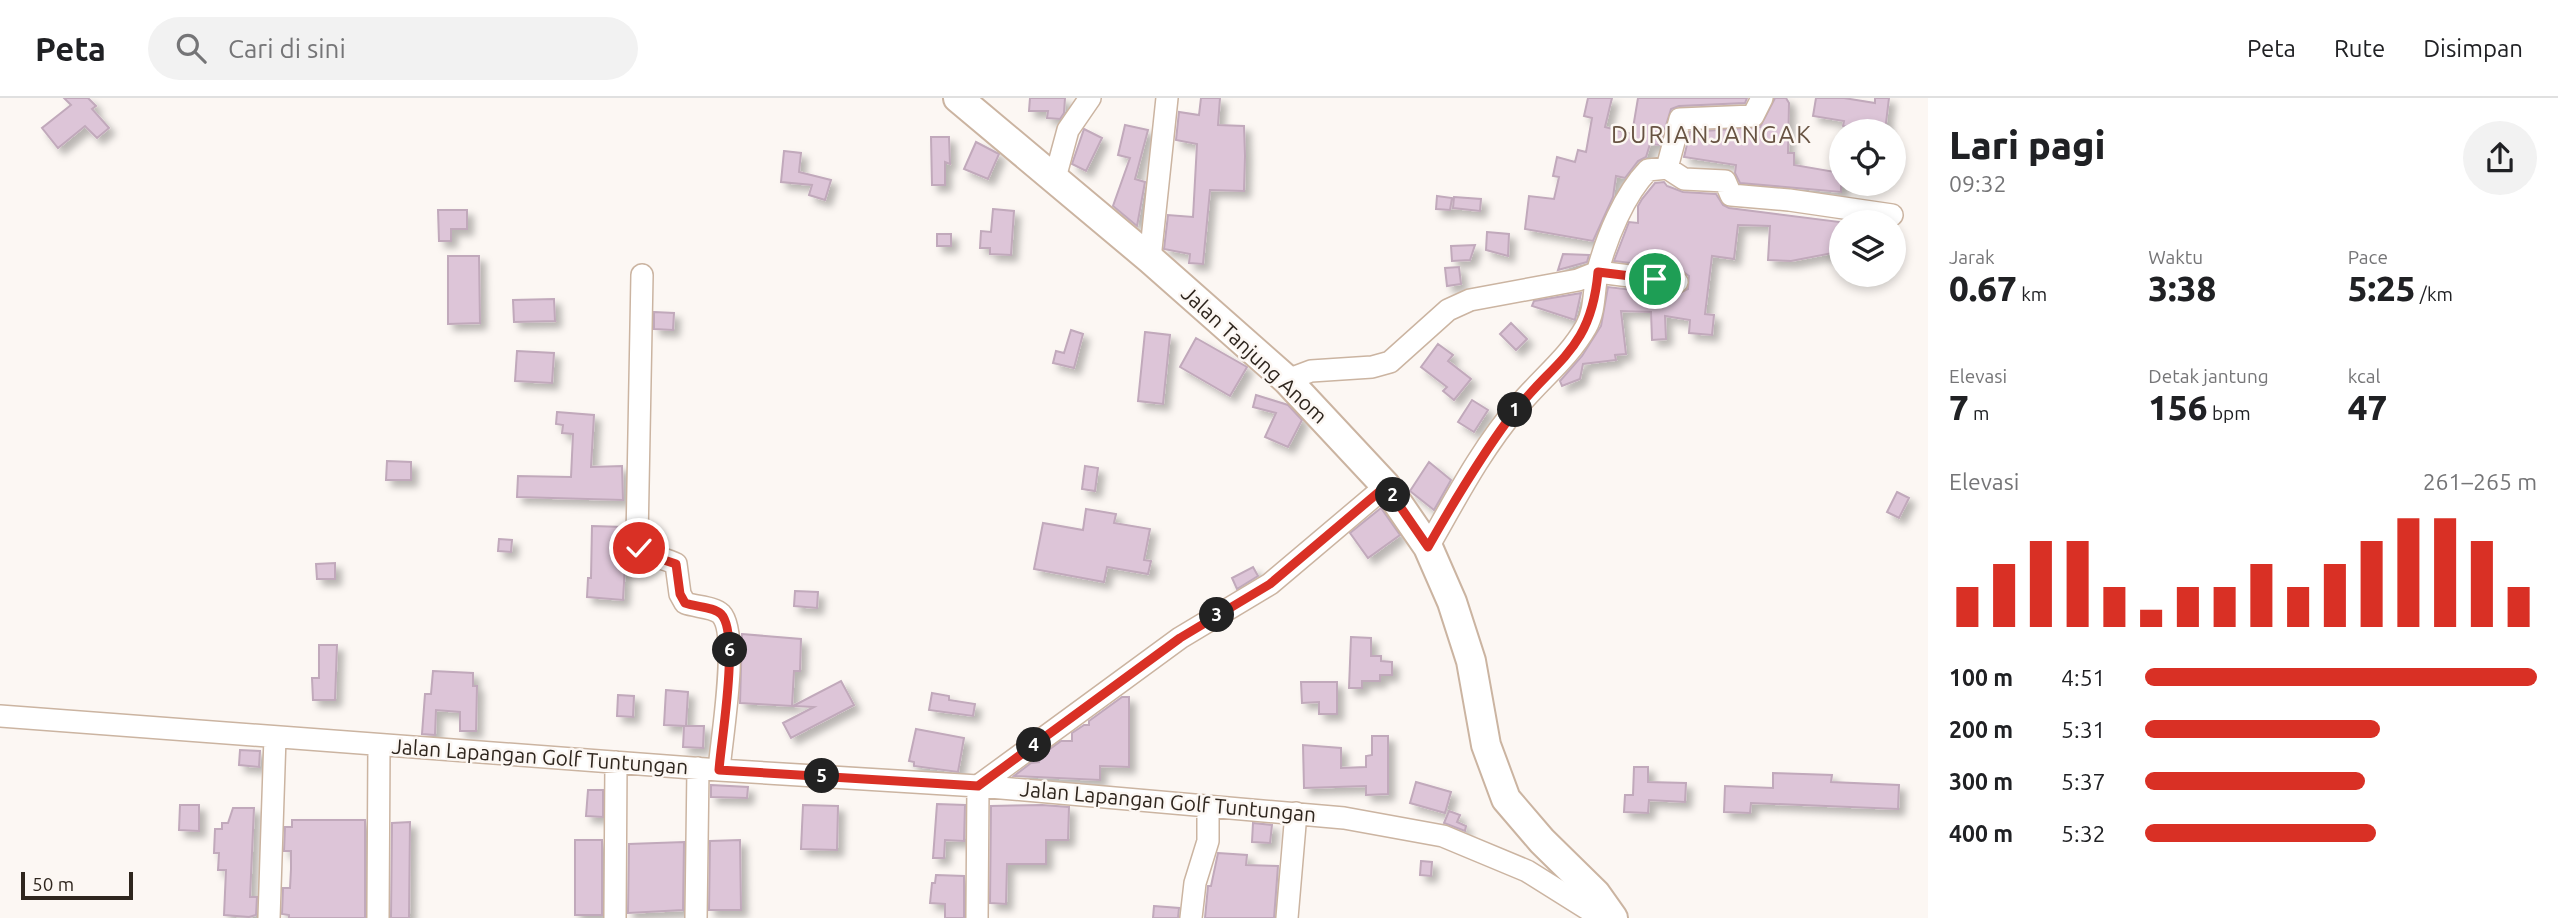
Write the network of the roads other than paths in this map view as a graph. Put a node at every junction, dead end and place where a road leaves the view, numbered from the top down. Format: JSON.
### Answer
{"nodes":[{"id":1,"x":958,"y":98,"type":"edge"},
{"id":2,"x":1090,"y":98,"type":"edge"},
{"id":3,"x":1167,"y":98,"type":"edge"},
{"id":4,"x":1762,"y":98,"type":"edge"},
{"id":5,"x":1667,"y":168,"type":"junction"},
{"id":6,"x":1055,"y":178,"type":"junction"},
{"id":7,"x":1858,"y":210,"type":"edge"},
{"id":8,"x":1150,"y":259,"type":"junction"},
{"id":9,"x":1598,"y":272,"type":"junction"},
{"id":10,"x":642,"y":275,"type":"dead end"},
{"id":11,"x":1677,"y":282,"type":"dead end"},
{"id":12,"x":1287,"y":380,"type":"junction"},
{"id":13,"x":1386,"y":486,"type":"junction"},
{"id":14,"x":1428,"y":547,"type":"junction"},
{"id":15,"x":0,"y":716,"type":"edge"},
{"id":16,"x":275,"y":737,"type":"junction"},
{"id":17,"x":379,"y":745,"type":"junction"},
{"id":18,"x":616,"y":762,"type":"junction"},
{"id":19,"x":708,"y":769,"type":"junction"},
{"id":20,"x":978,"y":786,"type":"junction"},
{"id":21,"x":1208,"y":807,"type":"junction"},
{"id":22,"x":1296,"y":813,"type":"junction"},
{"id":23,"x":269,"y":918,"type":"edge"},
{"id":24,"x":378,"y":918,"type":"edge"},
{"id":25,"x":615,"y":918,"type":"edge"},
{"id":26,"x":696,"y":918,"type":"edge"},
{"id":27,"x":978,"y":918,"type":"edge"},
{"id":28,"x":1191,"y":918,"type":"edge"},
{"id":29,"x":1287,"y":918,"type":"edge"},
{"id":30,"x":1602,"y":918,"type":"edge"},
{"id":31,"x":1612,"y":918,"type":"edge"}],
"edges":[{"from":1,"to":6,"type":"main road","name":"Jalan Tanjung Anom"},
{"from":2,"to":6,"type":"street"},
{"from":3,"to":8,"type":"street"},
{"from":4,"to":5,"type":"street"},
{"from":5,"to":7,"type":"street"},
{"from":5,"to":9,"type":"street"},
{"from":6,"to":8,"type":"main road","name":"Jalan Tanjung Anom"},
{"from":8,"to":12,"type":"main road","name":"Jalan Tanjung Anom"},
{"from":9,"to":11,"type":"street"},
{"from":9,"to":12,"type":"street"},
{"from":9,"to":14,"type":"street"},
{"from":10,"to":19,"type":"street"},
{"from":12,"to":13,"type":"main road","name":"Jalan Tanjung Anom"},
{"from":13,"to":14,"type":"main road","name":"Jalan Tanjung Anom"},
{"from":13,"to":20,"type":"street"},
{"from":14,"to":31,"type":"main road","name":"Jalan Tanjung Anom"},
{"from":15,"to":16,"type":"street","name":"Jalan Lapangan Golf Tuntungan"},
{"from":16,"to":17,"type":"street","name":"Jalan Lapangan Golf Tuntungan"},
{"from":16,"to":23,"type":"street"},
{"from":17,"to":18,"type":"street","name":"Jalan Lapangan Golf Tuntungan"},
{"from":17,"to":24,"type":"street"},
{"from":18,"to":19,"type":"street","name":"Jalan Lapangan Golf Tuntungan"},
{"from":18,"to":25,"type":"street"},
{"from":19,"to":20,"type":"street","name":"Jalan Lapangan Golf Tuntungan"},
{"from":19,"to":26,"type":"street"},
{"from":20,"to":21,"type":"street","name":"Jalan Lapangan Golf Tuntungan"},
{"from":20,"to":27,"type":"street"},
{"from":21,"to":22,"type":"street","name":"Jalan Lapangan Golf Tuntungan"},
{"from":21,"to":28,"type":"street"},
{"from":22,"to":29,"type":"street"},
{"from":22,"to":30,"type":"street","name":"Jalan Lapangan Golf Tuntungan"}]}
